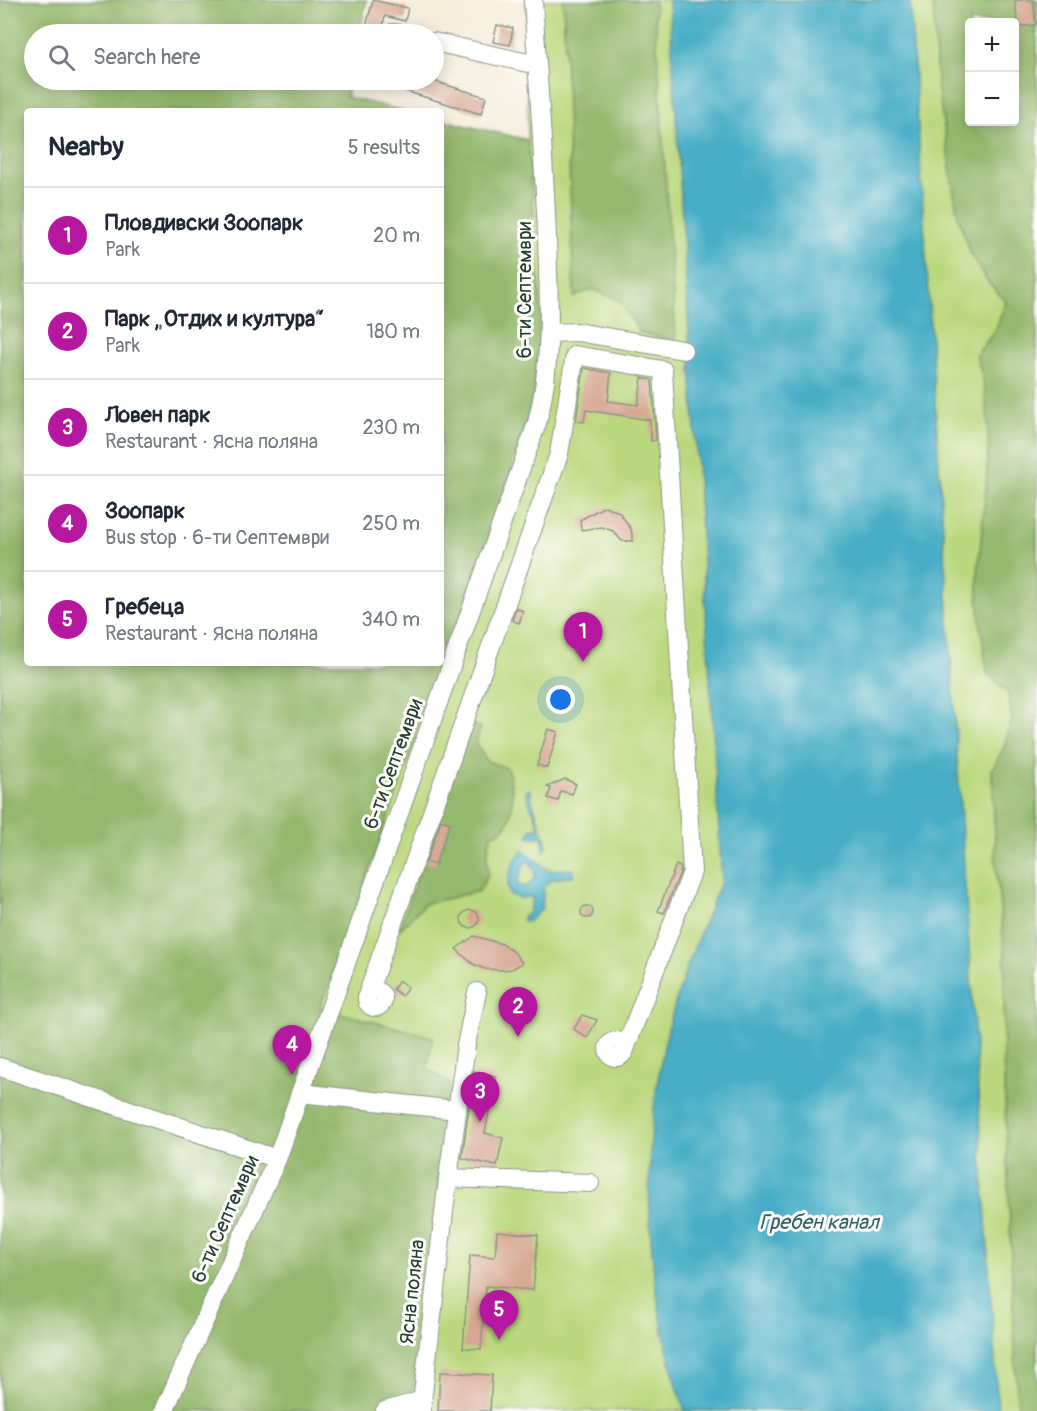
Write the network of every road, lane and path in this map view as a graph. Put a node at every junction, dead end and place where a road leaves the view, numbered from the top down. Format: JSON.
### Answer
{"nodes":[{"id":1,"x":533,"y":0,"type":"edge"},
{"id":2,"x":444,"y":44,"type":"edge"},
{"id":3,"x":537,"y":65,"type":"junction"},
{"id":4,"x":550,"y":333,"type":"junction"},
{"id":5,"x":663,"y":347,"type":"junction"},
{"id":6,"x":683,"y":350,"type":"dead end"},
{"id":7,"x":663,"y":370,"type":"junction"},
{"id":8,"x":477,"y":992,"type":"dead end"},
{"id":9,"x":368,"y":996,"type":"dead end"},
{"id":10,"x":624,"y":1052,"type":"dead end"},
{"id":11,"x":0,"y":1067,"type":"edge"},
{"id":12,"x":300,"y":1093,"type":"junction"},
{"id":13,"x":457,"y":1110,"type":"junction"},
{"id":14,"x":277,"y":1159,"type":"junction"},
{"id":15,"x":448,"y":1178,"type":"junction"},
{"id":16,"x":590,"y":1183,"type":"dead end"},
{"id":17,"x":422,"y":1406,"type":"edge"},
{"id":18,"x":164,"y":1411,"type":"edge"},
{"id":19,"x":385,"y":1411,"type":"edge"}],
"edges":[{"from":1,"to":3,"type":"street","name":"6-ти Септември"},
{"from":2,"to":3,"type":"street"},
{"from":3,"to":4,"type":"street","name":"6-ти Септември"},
{"from":4,"to":5,"type":"street"},
{"from":4,"to":12,"type":"street","name":"6-ти Септември"},
{"from":5,"to":6,"type":"street"},
{"from":5,"to":7,"type":"street"},
{"from":7,"to":9,"type":"street"},
{"from":7,"to":10,"type":"street"},
{"from":8,"to":13,"type":"street","name":"Ясна поляна"},
{"from":11,"to":14,"type":"street"},
{"from":12,"to":13,"type":"street"},
{"from":12,"to":14,"type":"street","name":"6-ти Септември"},
{"from":13,"to":15,"type":"street","name":"Ясна поляна"},
{"from":14,"to":18,"type":"street","name":"6-ти Септември"},
{"from":15,"to":16,"type":"street"},
{"from":15,"to":17,"type":"street","name":"Ясна поляна"},
{"from":17,"to":19,"type":"street"}]}
